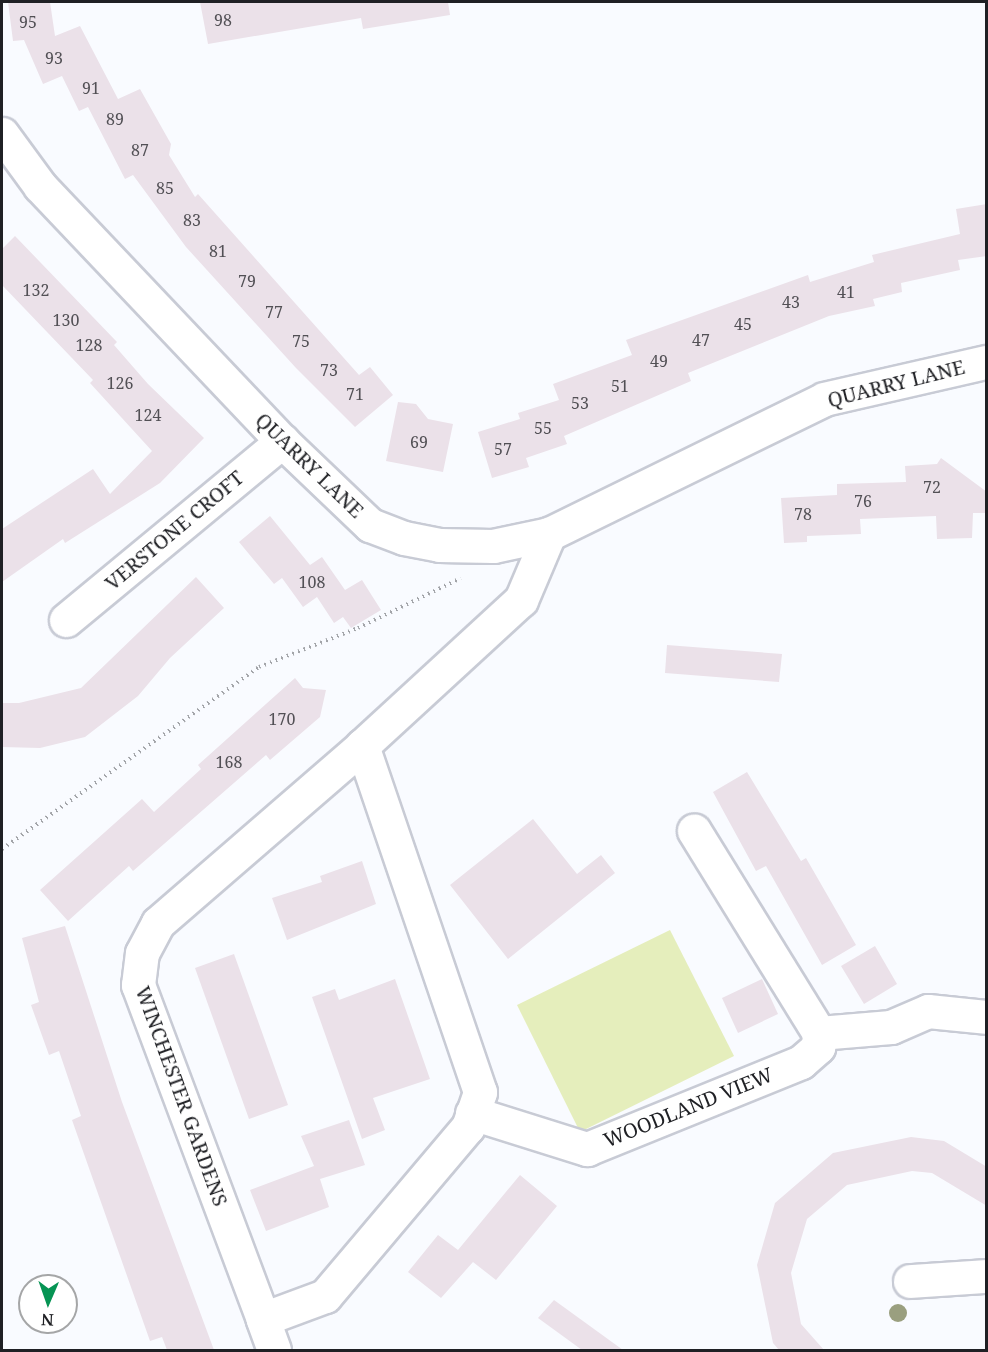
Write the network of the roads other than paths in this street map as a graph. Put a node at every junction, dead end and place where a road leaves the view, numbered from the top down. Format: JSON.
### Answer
{"nodes":[{"id":1,"x":2,"y":134,"type":"edge"},
{"id":2,"x":987,"y":362,"type":"edge"},
{"id":3,"x":282,"y":441,"type":"junction"},
{"id":4,"x":549,"y":534,"type":"junction"},
{"id":5,"x":66,"y":620,"type":"dead end"},
{"id":6,"x":362,"y":746,"type":"junction"},
{"id":7,"x":694,"y":831,"type":"dead end"},
{"id":8,"x":987,"y":1017,"type":"edge"},
{"id":9,"x":819,"y":1034,"type":"junction"},
{"id":10,"x":472,"y":1113,"type":"junction"},
{"id":11,"x":987,"y":1276,"type":"edge"},
{"id":12,"x":910,"y":1281,"type":"dead end"},
{"id":13,"x":263,"y":1319,"type":"junction"},
{"id":14,"x":274,"y":1350,"type":"edge"}],
"edges":[{"from":1,"to":3,"type":"street","name":"QUARRY LANE"},
{"from":2,"to":4,"type":"street","name":"QUARRY LANE"},
{"from":3,"to":4,"type":"street","name":"QUARRY LANE"},
{"from":3,"to":5,"type":"street","name":"VERSTONE CROFT"},
{"from":4,"to":6,"type":"street","name":"WINCHESTER GARDENS"},
{"from":6,"to":10,"type":"street"},
{"from":6,"to":13,"type":"street","name":"WINCHESTER GARDENS"},
{"from":7,"to":9,"type":"street"},
{"from":8,"to":9,"type":"street"},
{"from":9,"to":10,"type":"street","name":"WOODLAND VIEW"},
{"from":10,"to":13,"type":"street"},
{"from":11,"to":12,"type":"street"},
{"from":13,"to":14,"type":"street","name":"WINCHESTER GARDENS"}]}
